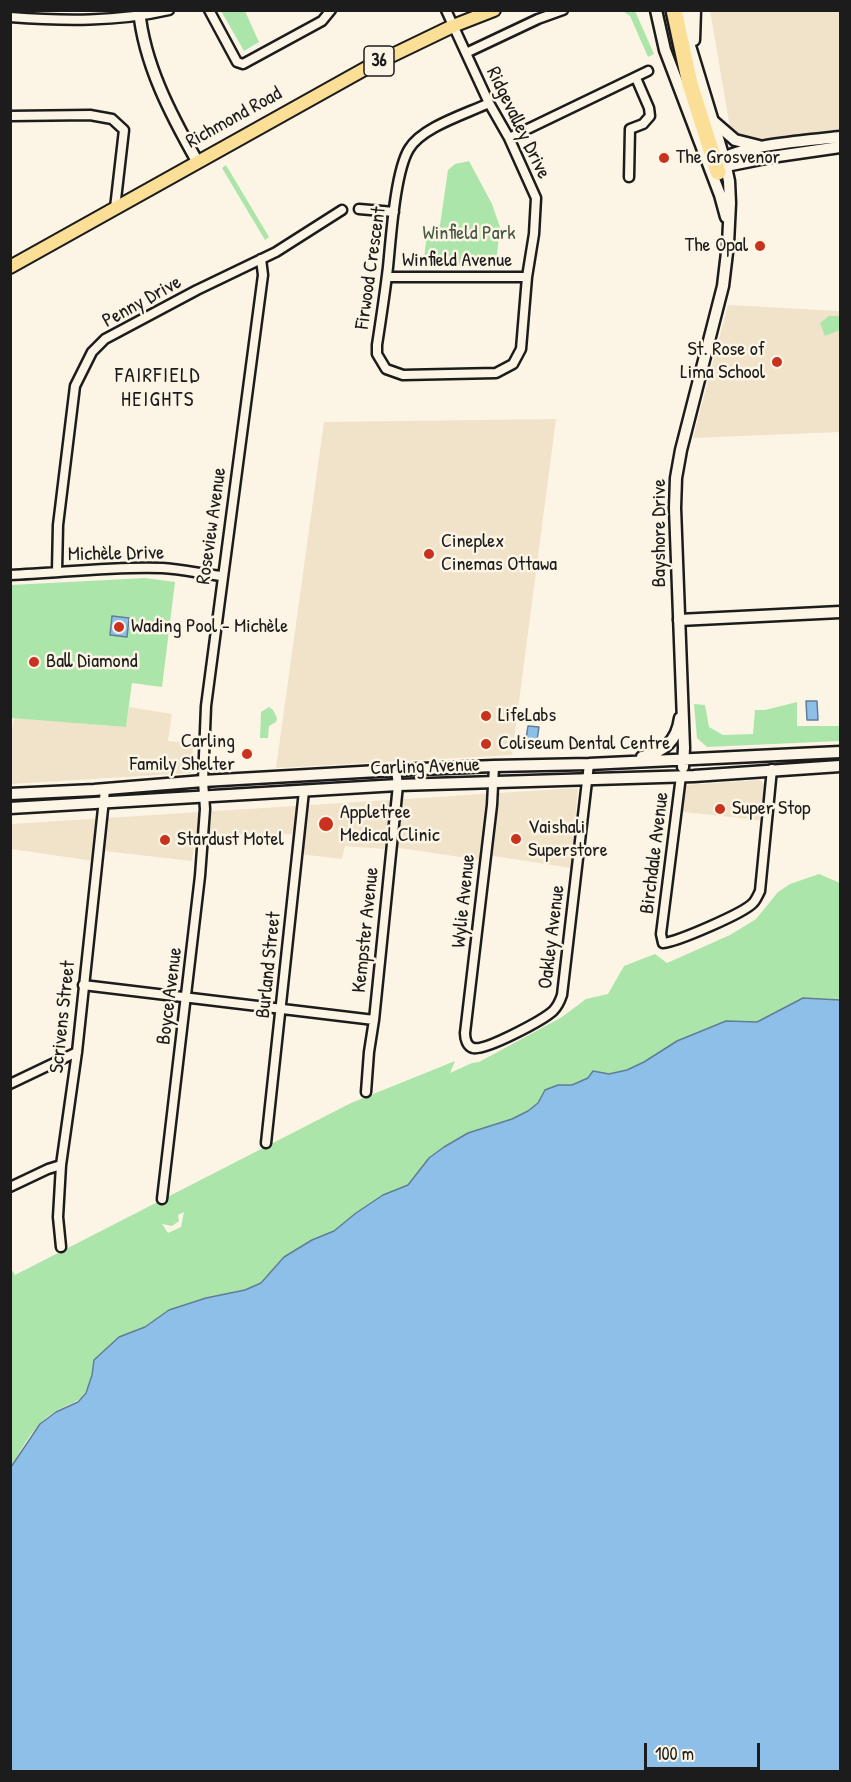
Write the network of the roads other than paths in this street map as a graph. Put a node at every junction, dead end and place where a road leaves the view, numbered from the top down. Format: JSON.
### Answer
{"nodes":[{"id":1,"x":169,"y":10,"type":"edge"},
{"id":2,"x":209,"y":10,"type":"edge"},
{"id":3,"x":331,"y":10,"type":"edge"},
{"id":4,"x":446,"y":10,"type":"edge"},
{"id":5,"x":563,"y":10,"type":"edge"},
{"id":6,"x":656,"y":10,"type":"edge"},
{"id":7,"x":674,"y":10,"type":"edge"},
{"id":8,"x":685,"y":10,"type":"edge"},
{"id":9,"x":695,"y":10,"type":"edge"},
{"id":10,"x":488,"y":12,"type":"edge"},
{"id":11,"x":139,"y":14,"type":"edge"},
{"id":12,"x":10,"y":17,"type":"edge"},
{"id":13,"x":453,"y":26,"type":"junction"},
{"id":14,"x":466,"y":53,"type":"junction"},
{"id":15,"x":695,"y":61,"type":"junction"},
{"id":16,"x":648,"y":71,"type":"dead end"},
{"id":17,"x":636,"y":78,"type":"junction"},
{"id":18,"x":489,"y":103,"type":"junction"},
{"id":19,"x":10,"y":116,"type":"edge"},
{"id":20,"x":713,"y":121,"type":"junction"},
{"id":21,"x":840,"y":136,"type":"edge"},
{"id":22,"x":509,"y":138,"type":"junction"},
{"id":23,"x":768,"y":146,"type":"junction"},
{"id":24,"x":840,"y":147,"type":"edge"},
{"id":25,"x":197,"y":161,"type":"junction"},
{"id":26,"x":722,"y":165,"type":"junction"},
{"id":27,"x":629,"y":177,"type":"dead end"},
{"id":28,"x":720,"y":195,"type":"junction"},
{"id":29,"x":115,"y":208,"type":"junction"},
{"id":30,"x":359,"y":209,"type":"dead end"},
{"id":31,"x":342,"y":210,"type":"dead end"},
{"id":32,"x":394,"y":212,"type":"junction"},
{"id":33,"x":728,"y":223,"type":"junction"},
{"id":34,"x":261,"y":260,"type":"junction"},
{"id":35,"x":10,"y":267,"type":"edge"},
{"id":36,"x":387,"y":277,"type":"junction"},
{"id":37,"x":527,"y":277,"type":"junction"},
{"id":38,"x":499,"y":371,"type":"joint"},
{"id":39,"x":57,"y":571,"type":"junction"},
{"id":40,"x":10,"y":575,"type":"edge"},
{"id":41,"x":222,"y":576,"type":"junction"},
{"id":42,"x":840,"y":612,"type":"edge"},
{"id":43,"x":679,"y":620,"type":"junction"},
{"id":44,"x":682,"y":694,"type":"junction"},
{"id":45,"x":840,"y":752,"type":"edge"},
{"id":46,"x":821,"y":753,"type":"junction"},
{"id":47,"x":684,"y":760,"type":"junction"},
{"id":48,"x":619,"y":763,"type":"junction"},
{"id":49,"x":589,"y":764,"type":"junction"},
{"id":50,"x":494,"y":766,"type":"junction"},
{"id":51,"x":840,"y":766,"type":"edge"},
{"id":52,"x":820,"y":767,"type":"junction"},
{"id":53,"x":772,"y":769,"type":"junction"},
{"id":54,"x":396,"y":770,"type":"junction"},
{"id":55,"x":681,"y":776,"type":"junction"},
{"id":56,"x":588,"y":778,"type":"junction"},
{"id":57,"x":203,"y":781,"type":"junction"},
{"id":58,"x":493,"y":782,"type":"junction"},
{"id":59,"x":398,"y":785,"type":"junction"},
{"id":60,"x":105,"y":790,"type":"junction"},
{"id":61,"x":304,"y":791,"type":"junction"},
{"id":62,"x":10,"y":794,"type":"edge"},
{"id":63,"x":204,"y":797,"type":"junction"},
{"id":64,"x":105,"y":803,"type":"junction"},
{"id":65,"x":10,"y":808,"type":"edge"},
{"id":66,"x":83,"y":985,"type":"junction"},
{"id":67,"x":187,"y":996,"type":"junction"},
{"id":68,"x":281,"y":1009,"type":"junction"},
{"id":69,"x":374,"y":1020,"type":"junction"},
{"id":70,"x":465,"y":1039,"type":"joint"},
{"id":71,"x":77,"y":1052,"type":"junction"},
{"id":72,"x":10,"y":1084,"type":"edge"},
{"id":73,"x":366,"y":1092,"type":"dead end"},
{"id":74,"x":266,"y":1143,"type":"dead end"},
{"id":75,"x":61,"y":1165,"type":"junction"},
{"id":76,"x":10,"y":1187,"type":"edge"},
{"id":77,"x":162,"y":1199,"type":"dead end"},
{"id":78,"x":61,"y":1247,"type":"dead end"}],
"edges":[{"from":1,"to":11,"type":"street"},
{"from":2,"to":3,"type":"street"},
{"from":4,"to":13,"type":"street","name":"Ridgevalley Drive"},
{"from":5,"to":14,"type":"street"},
{"from":6,"to":28,"type":"main road","name":"Bayshore Drive"},
{"from":7,"to":26,"type":"highway"},
{"from":8,"to":15,"type":"main road","name":"Bayshore Drive"},
{"from":9,"to":15,"type":"main road"},
{"from":10,"to":13,"type":"main road","name":"Richmond Road","number":"36"},
{"from":11,"to":12,"type":"street"},
{"from":11,"to":25,"type":"main road"},
{"from":13,"to":14,"type":"street","name":"Ridgevalley Drive"},
{"from":13,"to":25,"type":"main road","name":"Richmond Road","number":"36"},
{"from":14,"to":18,"type":"street","name":"Ridgevalley Drive"},
{"from":15,"to":20,"type":"main road","name":"Bayshore Drive"},
{"from":16,"to":17,"type":"street"},
{"from":17,"to":22,"type":"street"},
{"from":17,"to":27,"type":"street"},
{"from":18,"to":22,"type":"street","name":"Ridgevalley Drive"},
{"from":18,"to":32,"type":"street","name":"Firwood Crescent"},
{"from":19,"to":29,"type":"street"},
{"from":20,"to":23,"type":"main road"},
{"from":20,"to":26,"type":"main road","name":"Bayshore Drive"},
{"from":21,"to":23,"type":"main road"},
{"from":22,"to":37,"type":"street","name":"Ridgevalley Drive"},
{"from":23,"to":26,"type":"main road"},
{"from":24,"to":26,"type":"main road"},
{"from":25,"to":29,"type":"main road","name":"Richmond Road","number":"36"},
{"from":26,"to":28,"type":"main road"},
{"from":26,"to":33,"type":"main road","name":"Bayshore Drive"},
{"from":28,"to":33,"type":"main road","name":"Bayshore Drive"},
{"from":29,"to":35,"type":"main road","name":"Richmond Road","number":"36"},
{"from":30,"to":32,"type":"street"},
{"from":31,"to":34,"type":"street","name":"Penny Drive"},
{"from":32,"to":36,"type":"street","name":"Firwood Crescent"},
{"from":33,"to":43,"type":"main road","name":"Bayshore Drive"},
{"from":34,"to":39,"type":"street","name":"Penny Drive"},
{"from":34,"to":41,"type":"street","name":"Roseview Avenue"},
{"from":36,"to":37,"type":"street","name":"Winfield Avenue"},
{"from":36,"to":38,"type":"street","name":"Firwood Crescent"},
{"from":37,"to":38,"type":"street","name":"Ridgevalley Drive"},
{"from":39,"to":40,"type":"street","name":"Michèle Drive"},
{"from":39,"to":41,"type":"street","name":"Michèle Drive"},
{"from":41,"to":57,"type":"street","name":"Roseview Avenue"},
{"from":42,"to":43,"type":"main road"},
{"from":43,"to":44,"type":"main road","name":"Bayshore Drive"},
{"from":44,"to":47,"type":"main road","name":"Bayshore Drive"},
{"from":44,"to":48,"type":"main road"},
{"from":45,"to":46,"type":"main road","name":"Carling Avenue"},
{"from":46,"to":47,"type":"main road","name":"Carling Avenue"},
{"from":46,"to":52,"type":"main road"},
{"from":47,"to":48,"type":"main road","name":"Carling Avenue"},
{"from":47,"to":55,"type":"main road","name":"Bayshore Drive"},
{"from":48,"to":49,"type":"main road","name":"Carling Avenue"},
{"from":49,"to":50,"type":"main road","name":"Carling Avenue"},
{"from":49,"to":56,"type":"street","name":"Oakley Avenue"},
{"from":50,"to":54,"type":"main road","name":"Carling Avenue"},
{"from":50,"to":58,"type":"street","name":"Wylie Avenue"},
{"from":51,"to":52,"type":"main road","name":"Carling Avenue"},
{"from":52,"to":53,"type":"main road","name":"Carling Avenue"},
{"from":53,"to":55,"type":"main road","name":"Carling Avenue"},
{"from":53,"to":55,"type":"street","name":"Birchdale Avenue"},
{"from":54,"to":57,"type":"main road","name":"Carling Avenue"},
{"from":54,"to":59,"type":"street","name":"Kempster Avenue"},
{"from":55,"to":56,"type":"main road","name":"Carling Avenue"},
{"from":56,"to":58,"type":"main road","name":"Carling Avenue"},
{"from":56,"to":70,"type":"street","name":"Oakley Avenue"},
{"from":57,"to":60,"type":"main road","name":"Carling Avenue"},
{"from":57,"to":63,"type":"street","name":"Roseview Avenue"},
{"from":58,"to":59,"type":"main road","name":"Carling Avenue"},
{"from":58,"to":70,"type":"street","name":"Wylie Avenue"},
{"from":59,"to":61,"type":"main road","name":"Carling Avenue"},
{"from":59,"to":69,"type":"street","name":"Kempster Avenue"},
{"from":60,"to":62,"type":"main road","name":"Carling Avenue"},
{"from":60,"to":64,"type":"street","name":"Scrivens Street"},
{"from":61,"to":63,"type":"main road","name":"Carling Avenue"},
{"from":61,"to":68,"type":"street","name":"Burland Street"},
{"from":63,"to":64,"type":"main road","name":"Carling Avenue"},
{"from":63,"to":67,"type":"street","name":"Boyce Avenue"},
{"from":64,"to":65,"type":"main road","name":"Carling Avenue"},
{"from":64,"to":66,"type":"street","name":"Scrivens Street"},
{"from":66,"to":67,"type":"street"},
{"from":66,"to":71,"type":"street","name":"Scrivens Street"},
{"from":67,"to":68,"type":"street"},
{"from":67,"to":77,"type":"street","name":"Boyce Avenue"},
{"from":68,"to":69,"type":"street"},
{"from":68,"to":74,"type":"street","name":"Burland Street"},
{"from":69,"to":73,"type":"street","name":"Kempster Avenue"},
{"from":71,"to":72,"type":"street"},
{"from":71,"to":75,"type":"street","name":"Scrivens Street"},
{"from":75,"to":76,"type":"street"},
{"from":75,"to":78,"type":"street","name":"Scrivens Street"}]}
